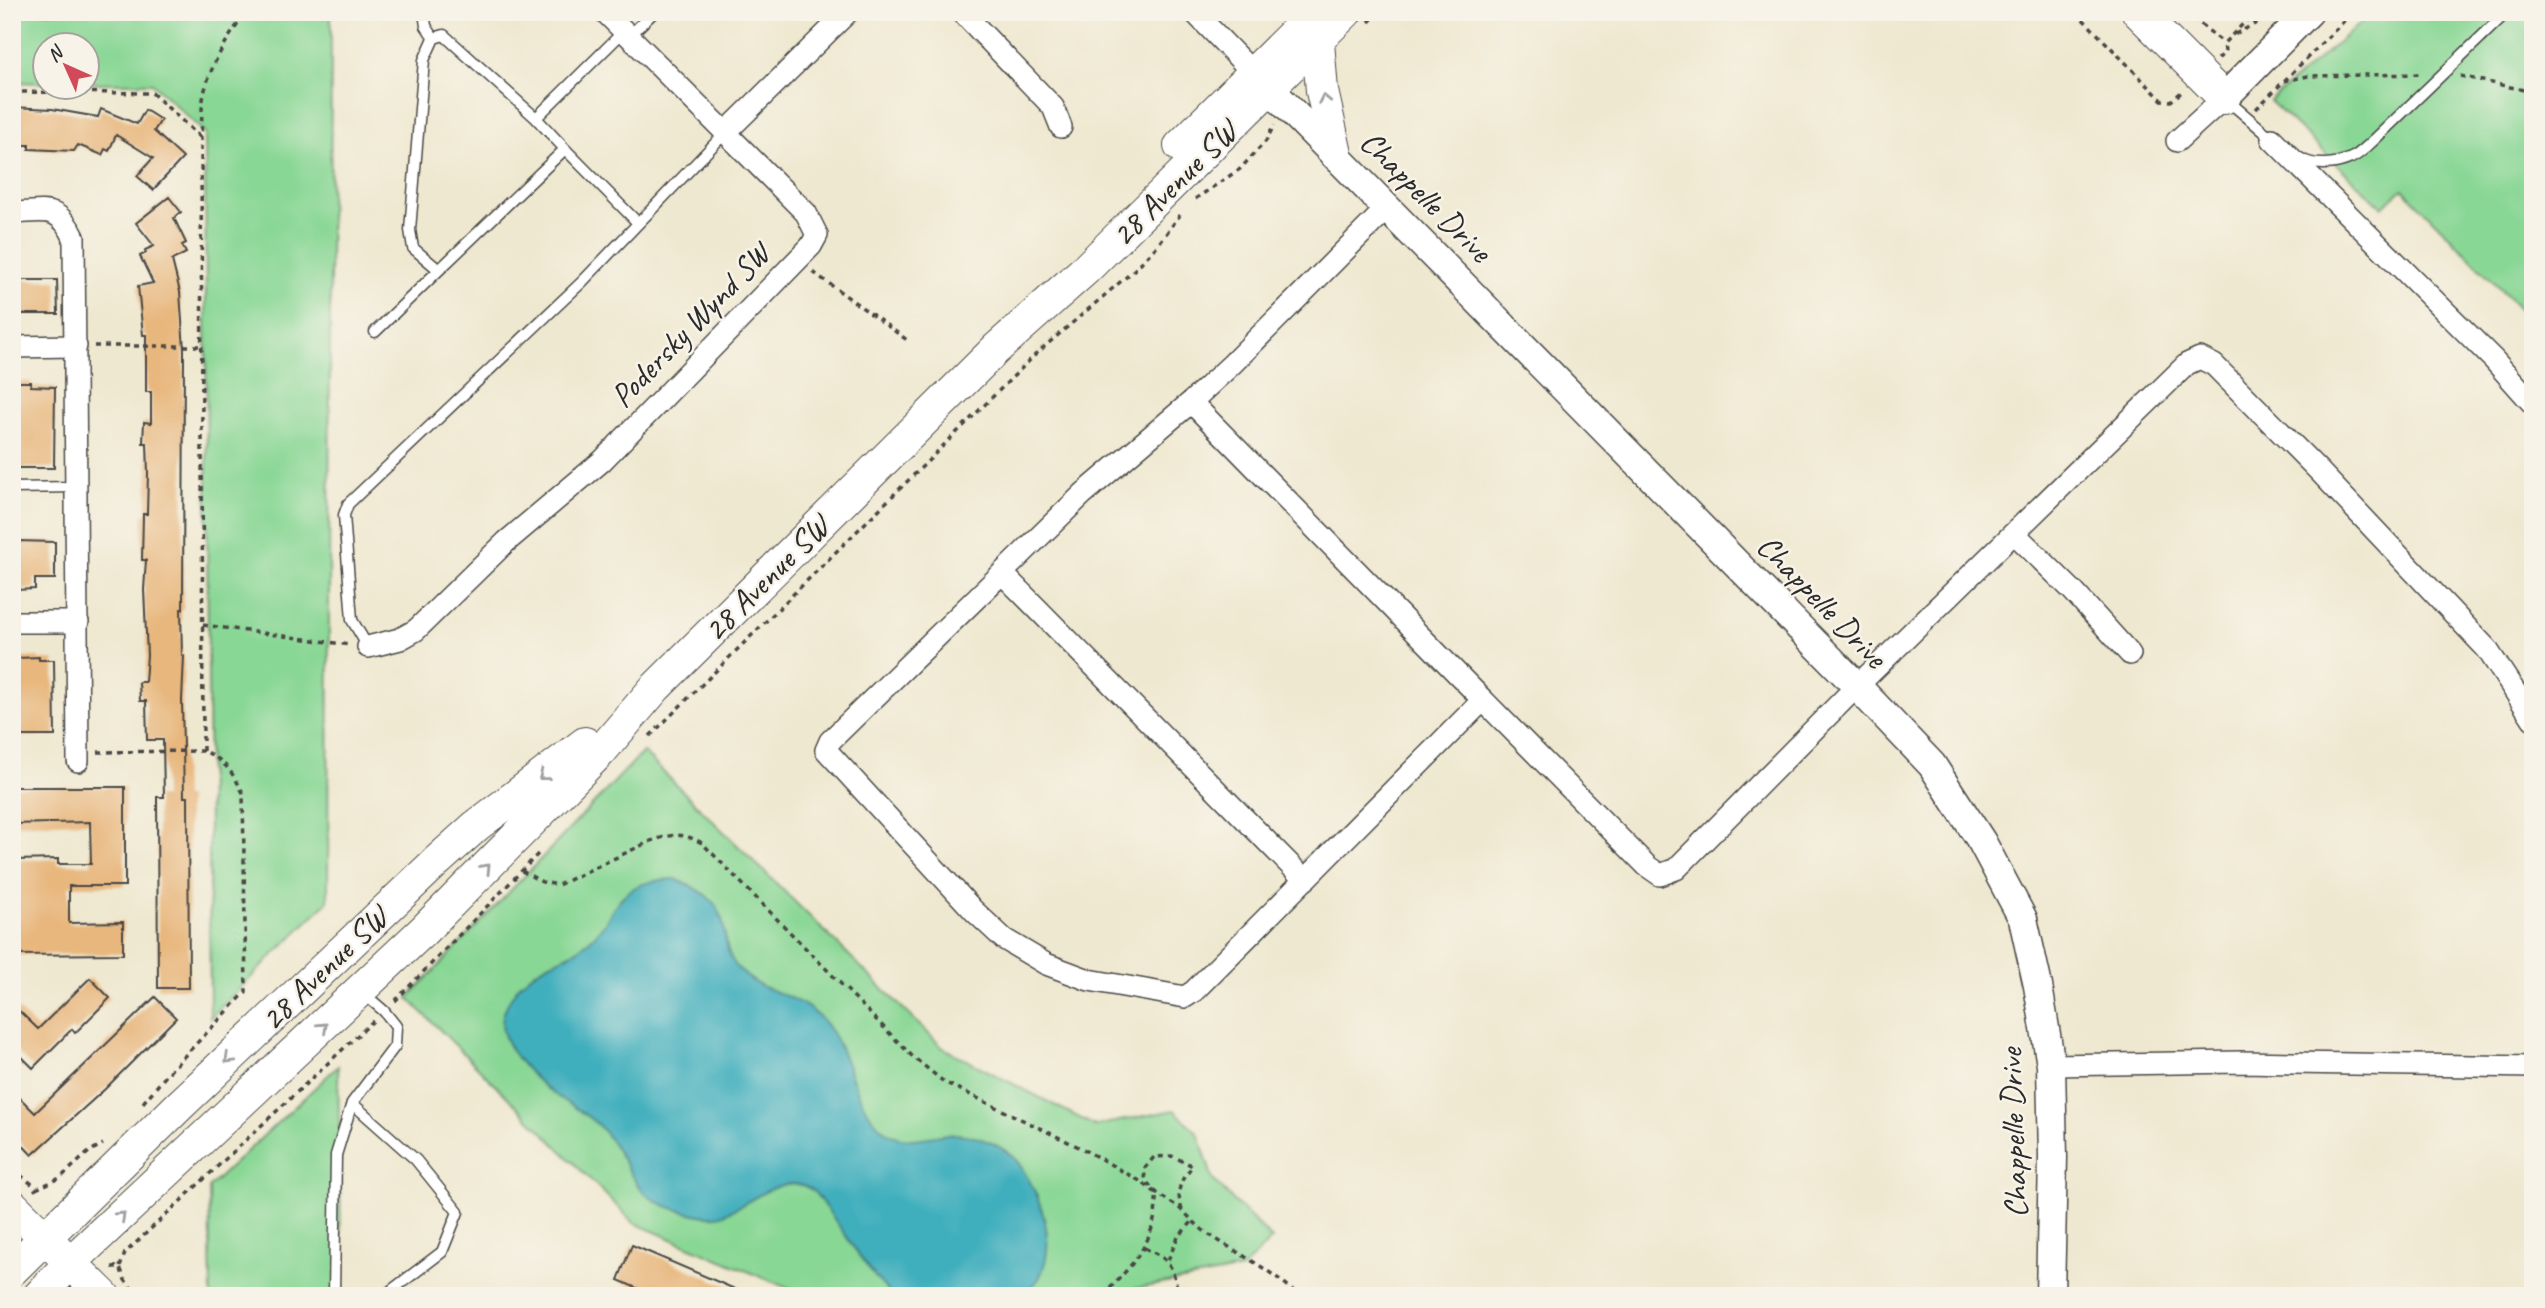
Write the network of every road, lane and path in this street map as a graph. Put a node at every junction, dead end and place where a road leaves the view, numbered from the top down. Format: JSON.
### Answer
{"nodes":[{"id":1,"x":247,"y":12,"type":"edge"},
{"id":2,"x":425,"y":12,"type":"edge"},
{"id":3,"x":605,"y":12,"type":"edge"},
{"id":4,"x":654,"y":12,"type":"edge"},
{"id":5,"x":848,"y":12,"type":"edge"},
{"id":6,"x":961,"y":12,"type":"edge"},
{"id":7,"x":1194,"y":12,"type":"edge"},
{"id":8,"x":1379,"y":12,"type":"edge"},
{"id":9,"x":2076,"y":12,"type":"edge"},
{"id":10,"x":2138,"y":12,"type":"edge"},
{"id":11,"x":2185,"y":12,"type":"edge"},
{"id":12,"x":2272,"y":12,"type":"edge"},
{"id":13,"x":2309,"y":12,"type":"edge"},
{"id":14,"x":2353,"y":12,"type":"edge"},
{"id":15,"x":2507,"y":12,"type":"edge"},
{"id":16,"x":2251,"y":16,"type":"dead end"},
{"id":17,"x":1355,"y":20,"type":"edge"},
{"id":18,"x":1316,"y":27,"type":"edge"},
{"id":19,"x":627,"y":34,"type":"junction"},
{"id":20,"x":2232,"y":35,"type":"junction"},
{"id":21,"x":434,"y":38,"type":"junction"},
{"id":22,"x":2224,"y":43,"type":"junction"},
{"id":23,"x":2225,"y":52,"type":"dead end"},
{"id":24,"x":2442,"y":74,"type":"junction"},
{"id":25,"x":2284,"y":80,"type":"junction"},
{"id":26,"x":1261,"y":81,"type":"junction"},
{"id":27,"x":12,"y":92,"type":"edge"},
{"id":28,"x":2533,"y":92,"type":"edge"},
{"id":29,"x":2171,"y":101,"type":"dead end"},
{"id":30,"x":2235,"y":108,"type":"junction"},
{"id":31,"x":536,"y":118,"type":"junction"},
{"id":32,"x":1061,"y":127,"type":"dead end"},
{"id":33,"x":1269,"y":131,"type":"dead end"},
{"id":34,"x":726,"y":132,"type":"junction"},
{"id":35,"x":201,"y":138,"type":"junction"},
{"id":36,"x":2273,"y":139,"type":"junction"},
{"id":37,"x":2178,"y":141,"type":"dead end"},
{"id":38,"x":565,"y":149,"type":"junction"},
{"id":39,"x":1336,"y":154,"type":"junction"},
{"id":40,"x":1193,"y":201,"type":"dead end"},
{"id":41,"x":1388,"y":207,"type":"junction"},
{"id":42,"x":1184,"y":210,"type":"dead end"},
{"id":43,"x":12,"y":213,"type":"edge"},
{"id":44,"x":638,"y":223,"type":"junction"},
{"id":45,"x":797,"y":261,"type":"junction"},
{"id":46,"x":439,"y":270,"type":"junction"},
{"id":47,"x":375,"y":332,"type":"dead end"},
{"id":48,"x":907,"y":340,"type":"dead end"},
{"id":49,"x":76,"y":346,"type":"junction"},
{"id":50,"x":200,"y":346,"type":"junction"},
{"id":51,"x":12,"y":347,"type":"edge"},
{"id":52,"x":1191,"y":402,"type":"junction"},
{"id":53,"x":2533,"y":404,"type":"edge"},
{"id":54,"x":12,"y":488,"type":"edge"},
{"id":55,"x":76,"y":488,"type":"junction"},
{"id":56,"x":2014,"y":533,"type":"junction"},
{"id":57,"x":1002,"y":573,"type":"junction"},
{"id":58,"x":12,"y":622,"type":"edge"},
{"id":59,"x":78,"y":622,"type":"junction"},
{"id":60,"x":203,"y":625,"type":"junction"},
{"id":61,"x":368,"y":647,"type":"junction"},
{"id":62,"x":2130,"y":653,"type":"dead end"},
{"id":63,"x":1857,"y":686,"type":"junction"},
{"id":64,"x":655,"y":688,"type":"junction"},
{"id":65,"x":1483,"y":700,"type":"junction"},
{"id":66,"x":2533,"y":719,"type":"edge"},
{"id":67,"x":650,"y":736,"type":"dead end"},
{"id":68,"x":203,"y":751,"type":"junction"},
{"id":69,"x":78,"y":756,"type":"joint"},
{"id":70,"x":540,"y":852,"type":"dead end"},
{"id":71,"x":515,"y":866,"type":"dead end"},
{"id":72,"x":522,"y":871,"type":"junction"},
{"id":73,"x":1305,"y":880,"type":"junction"},
{"id":74,"x":361,"y":992,"type":"junction"},
{"id":75,"x":396,"y":999,"type":"dead end"},
{"id":76,"x":371,"y":1023,"type":"dead end"},
{"id":77,"x":2051,"y":1065,"type":"junction"},
{"id":78,"x":2533,"y":1067,"type":"edge"},
{"id":79,"x":352,"y":1103,"type":"junction"},
{"id":80,"x":140,"y":1108,"type":"dead end"},
{"id":81,"x":108,"y":1140,"type":"dead end"},
{"id":82,"x":12,"y":1170,"type":"edge"},
{"id":83,"x":1156,"y":1193,"type":"junction"},
{"id":84,"x":29,"y":1197,"type":"edge"},
{"id":85,"x":1182,"y":1210,"type":"junction"},
{"id":86,"x":1192,"y":1222,"type":"junction"},
{"id":87,"x":45,"y":1237,"type":"junction"},
{"id":88,"x":1144,"y":1248,"type":"junction"},
{"id":89,"x":1168,"y":1260,"type":"junction"},
{"id":90,"x":71,"y":1262,"type":"junction"},
{"id":91,"x":14,"y":1265,"type":"edge"},
{"id":92,"x":120,"y":1267,"type":"dead end"},
{"id":93,"x":44,"y":1294,"type":"edge"},
{"id":94,"x":104,"y":1296,"type":"edge"},
{"id":95,"x":334,"y":1296,"type":"edge"},
{"id":96,"x":384,"y":1296,"type":"edge"},
{"id":97,"x":1102,"y":1296,"type":"edge"},
{"id":98,"x":1179,"y":1296,"type":"edge"},
{"id":99,"x":1299,"y":1296,"type":"edge"},
{"id":100,"x":2050,"y":1296,"type":"edge"}],
"edges":[{"from":1,"to":35,"type":"path"},
{"from":2,"to":21,"type":"lane"},
{"from":3,"to":19,"type":"street","name":"Podersky Wynd SW"},
{"from":4,"to":19,"type":"lane"},
{"from":5,"to":34,"type":"street"},
{"from":6,"to":32,"type":"street"},
{"from":7,"to":26,"type":"street"},
{"from":8,"to":17,"type":"path"},
{"from":9,"to":29,"type":"path"},
{"from":10,"to":30,"type":"main road"},
{"from":11,"to":22,"type":"path"},
{"from":12,"to":20,"type":"path"},
{"from":13,"to":30,"type":"street"},
{"from":14,"to":25,"type":"path"},
{"from":15,"to":24,"type":"lane"},
{"from":16,"to":20,"type":"path"},
{"from":17,"to":18,"type":"main road","name":"28 Avenue SW"},
{"from":18,"to":26,"type":"main road","name":"28 Avenue SW"},
{"from":39,"to":18,"type":"main road","one_way":true},
{"from":19,"to":31,"type":"lane"},
{"from":19,"to":34,"type":"street","name":"Podersky Wynd SW"},
{"from":20,"to":22,"type":"path"},
{"from":21,"to":31,"type":"lane"},
{"from":21,"to":46,"type":"lane"},
{"from":22,"to":23,"type":"path"},
{"from":24,"to":25,"type":"path"},
{"from":24,"to":28,"type":"path"},
{"from":24,"to":36,"type":"lane"},
{"from":25,"to":30,"type":"path"},
{"from":26,"to":39,"type":"street","name":"Chappelle Drive"},
{"from":26,"to":64,"type":"main road","name":"28 Avenue SW"},
{"from":27,"to":35,"type":"path"},
{"from":30,"to":36,"type":"lane"},
{"from":30,"to":37,"type":"street"},
{"from":31,"to":38,"type":"lane"},
{"from":33,"to":40,"type":"path"},
{"from":34,"to":44,"type":"lane"},
{"from":34,"to":45,"type":"street","name":"Podersky Wynd SW"},
{"from":35,"to":50,"type":"path"},
{"from":36,"to":53,"type":"street"},
{"from":38,"to":44,"type":"lane"},
{"from":38,"to":46,"type":"lane"},
{"from":39,"to":41,"type":"street","name":"Chappelle Drive"},
{"from":41,"to":52,"type":"street"},
{"from":41,"to":63,"type":"street","name":"Chappelle Drive"},
{"from":42,"to":67,"type":"path"},
{"from":43,"to":49,"type":"street"},
{"from":44,"to":61,"type":"lane"},
{"from":45,"to":48,"type":"path"},
{"from":45,"to":61,"type":"street","name":"Podersky Wynd SW"},
{"from":46,"to":47,"type":"lane"},
{"from":49,"to":50,"type":"path"},
{"from":49,"to":51,"type":"street"},
{"from":49,"to":55,"type":"street"},
{"from":50,"to":60,"type":"path"},
{"from":52,"to":57,"type":"street"},
{"from":52,"to":65,"type":"street"},
{"from":54,"to":55,"type":"lane"},
{"from":55,"to":59,"type":"street"},
{"from":56,"to":62,"type":"street"},
{"from":56,"to":63,"type":"street"},
{"from":56,"to":66,"type":"street"},
{"from":57,"to":73,"type":"street"},
{"from":57,"to":73,"type":"street"},
{"from":58,"to":59,"type":"street"},
{"from":59,"to":69,"type":"street"},
{"from":60,"to":61,"type":"path"},
{"from":60,"to":68,"type":"path"},
{"from":63,"to":65,"type":"street"},
{"from":63,"to":77,"type":"street","name":"Chappelle Drive"},
{"from":74,"to":64,"type":"main road","name":"28 Avenue SW","one_way":true},
{"from":64,"to":87,"type":"main road","name":"28 Avenue SW","one_way":true},
{"from":65,"to":73,"type":"street"},
{"from":68,"to":69,"type":"path"},
{"from":68,"to":80,"type":"path"},
{"from":70,"to":72,"type":"path"},
{"from":71,"to":72,"type":"path"},
{"from":72,"to":75,"type":"path"},
{"from":72,"to":83,"type":"path"},
{"from":74,"to":79,"type":"lane"},
{"from":90,"to":74,"type":"main road","name":"28 Avenue SW","one_way":true},
{"from":76,"to":92,"type":"path"},
{"from":77,"to":78,"type":"street"},
{"from":77,"to":100,"type":"street","name":"Chappelle Drive"},
{"from":79,"to":95,"type":"lane"},
{"from":79,"to":96,"type":"lane"},
{"from":81,"to":84,"type":"path"},
{"from":82,"to":84,"type":"path"},
{"from":83,"to":85,"type":"path"},
{"from":83,"to":85,"type":"path"},
{"from":83,"to":88,"type":"path"},
{"from":84,"to":87,"type":"main road"},
{"from":85,"to":86,"type":"path"},
{"from":86,"to":89,"type":"path"},
{"from":86,"to":99,"type":"path"},
{"from":87,"to":90,"type":"main road"},
{"from":87,"to":91,"type":"main road","name":"28 Avenue SW"},
{"from":88,"to":89,"type":"path"},
{"from":88,"to":97,"type":"path"},
{"from":89,"to":98,"type":"path"},
{"from":90,"to":93,"type":"main road","name":"28 Avenue SW"},
{"from":90,"to":94,"type":"main road"},
{"from":91,"to":93,"type":"main road"}]}
